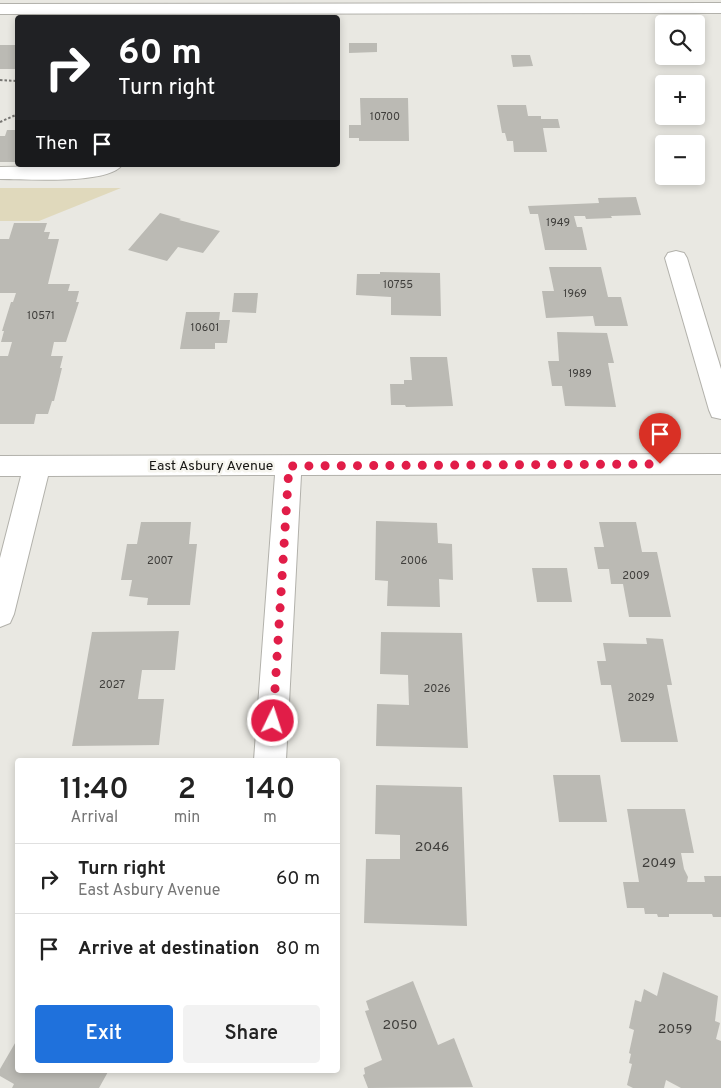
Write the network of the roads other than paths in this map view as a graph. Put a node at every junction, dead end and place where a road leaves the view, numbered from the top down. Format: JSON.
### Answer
{"nodes":[{"id":1,"x":338,"y":4,"type":"edge"},
{"id":2,"x":574,"y":4,"type":"edge"},
{"id":3,"x":37,"y":5,"type":"edge"},
{"id":4,"x":721,"y":8,"type":"edge"},
{"id":5,"x":0,"y":10,"type":"edge"},
{"id":6,"x":128,"y":13,"type":"edge"},
{"id":7,"x":108,"y":167,"type":"edge"},
{"id":8,"x":0,"y":173,"type":"edge"},
{"id":9,"x":676,"y":258,"type":"dead end"},
{"id":10,"x":721,"y":410,"type":"edge"},
{"id":11,"x":0,"y":466,"type":"edge"},
{"id":12,"x":37,"y":466,"type":"junction"},
{"id":13,"x":289,"y":466,"type":"junction"},
{"id":14,"x":720,"y":469,"type":"edge"},
{"id":15,"x":0,"y":614,"type":"edge"},
{"id":16,"x":270,"y":758,"type":"edge"}],
"edges":[{"from":1,"to":2,"type":"street"},
{"from":1,"to":6,"type":"street"},
{"from":2,"to":4,"type":"street"},
{"from":3,"to":5,"type":"street"},
{"from":3,"to":6,"type":"street"},
{"from":7,"to":8,"type":"street"},
{"from":9,"to":10,"type":"street"},
{"from":11,"to":12,"type":"street","name":"East Asbury Avenue"},
{"from":12,"to":13,"type":"street","name":"East Asbury Avenue"},
{"from":12,"to":15,"type":"street"},
{"from":13,"to":14,"type":"street","name":"East Asbury Avenue"},
{"from":13,"to":16,"type":"street"}]}
